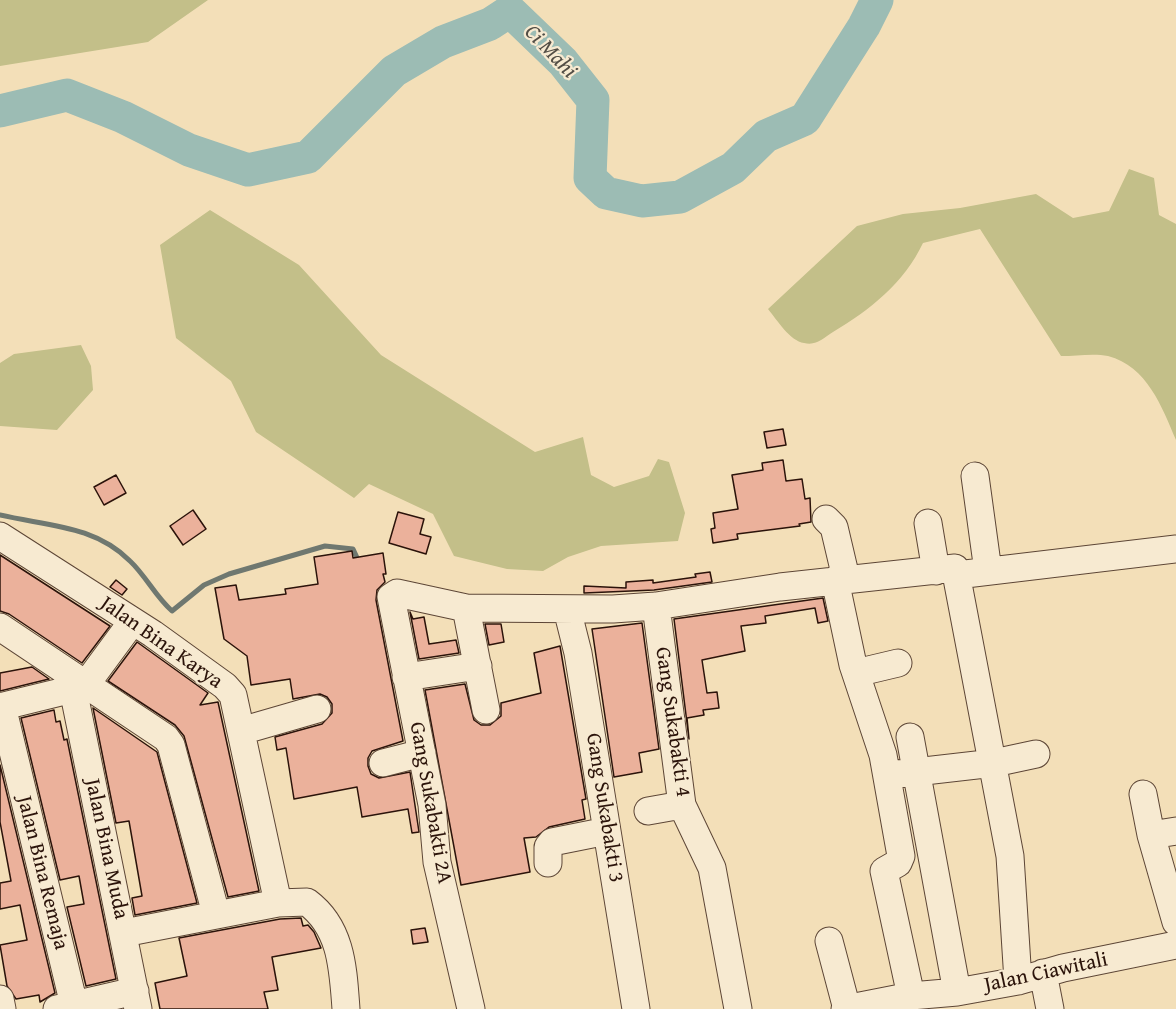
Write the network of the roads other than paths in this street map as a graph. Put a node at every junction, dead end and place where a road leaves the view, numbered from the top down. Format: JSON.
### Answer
{"nodes":[{"id":1,"x":975,"y":476,"type":"dead end"},
{"id":2,"x":826,"y":519,"type":"dead end"},
{"id":3,"x":928,"y":523,"type":"dead end"},
{"id":4,"x":0,"y":536,"type":"edge"},
{"id":5,"x":1176,"y":549,"type":"edge"},
{"id":6,"x":988,"y":571,"type":"junction"},
{"id":7,"x":946,"y":573,"type":"junction"},
{"id":8,"x":841,"y":579,"type":"junction"},
{"id":9,"x":656,"y":606,"type":"junction"},
{"id":10,"x":466,"y":608,"type":"junction"},
{"id":11,"x":567,"y":609,"type":"junction"},
{"id":12,"x":132,"y":622,"type":"junction"},
{"id":13,"x":0,"y":627,"type":"edge"},
{"id":14,"x":898,"y":663,"type":"dead end"},
{"id":15,"x":478,"y":666,"type":"junction"},
{"id":16,"x":856,"y":673,"type":"junction"},
{"id":17,"x":406,"y":677,"type":"junction"},
{"id":18,"x":80,"y":686,"type":"junction"},
{"id":19,"x":1,"y":706,"type":"edge"},
{"id":20,"x":317,"y":709,"type":"dead end"},
{"id":21,"x":486,"y":710,"type":"dead end"},
{"id":22,"x":241,"y":731,"type":"junction"},
{"id":23,"x":910,"y":737,"type":"dead end"},
{"id":24,"x":422,"y":753,"type":"junction"},
{"id":25,"x":1036,"y":754,"type":"dead end"},
{"id":26,"x":383,"y":763,"type":"dead end"},
{"id":27,"x":994,"y":763,"type":"junction"},
{"id":28,"x":916,"y":771,"type":"junction"},
{"id":29,"x":886,"y":775,"type":"junction"},
{"id":30,"x":1143,"y":794,"type":"dead end"},
{"id":31,"x":682,"y":805,"type":"junction"},
{"id":32,"x":648,"y":811,"type":"dead end"},
{"id":33,"x":608,"y":831,"type":"junction"},
{"id":34,"x":1164,"y":833,"type":"edge"},
{"id":35,"x":548,"y":862,"type":"dead end"},
{"id":36,"x":278,"y":903,"type":"junction"},
{"id":37,"x":216,"y":914,"type":"junction"},
{"id":38,"x":1176,"y":922,"type":"edge"},
{"id":39,"x":124,"y":933,"type":"junction"},
{"id":40,"x":829,"y":941,"type":"dead end"},
{"id":41,"x":1176,"y":945,"type":"edge"},
{"id":42,"x":1030,"y":977,"type":"junction"},
{"id":43,"x":957,"y":992,"type":"junction"},
{"id":44,"x":0,"y":999,"type":"edge"},
{"id":45,"x":136,"y":1000,"type":"edge"},
{"id":46,"x":898,"y":1002,"type":"edge"},
{"id":47,"x":65,"y":1007,"type":"edge"},
{"id":48,"x":2,"y":1009,"type":"edge"},
{"id":49,"x":346,"y":1009,"type":"edge"},
{"id":50,"x":471,"y":1009,"type":"edge"},
{"id":51,"x":636,"y":1009,"type":"edge"},
{"id":52,"x":738,"y":1009,"type":"edge"},
{"id":53,"x":846,"y":1009,"type":"edge"},
{"id":54,"x":1050,"y":1009,"type":"edge"}],
"edges":[{"from":1,"to":6,"type":"street"},
{"from":2,"to":8,"type":"street"},
{"from":3,"to":7,"type":"street"},
{"from":4,"to":12,"type":"street","name":"Jalan Bina Karya"},
{"from":5,"to":6,"type":"street"},
{"from":6,"to":7,"type":"street"},
{"from":7,"to":8,"type":"street"},
{"from":7,"to":27,"type":"street"},
{"from":8,"to":9,"type":"street"},
{"from":8,"to":16,"type":"street"},
{"from":9,"to":11,"type":"street"},
{"from":9,"to":31,"type":"street","name":"Gang Sukabakti 4"},
{"from":10,"to":11,"type":"street"},
{"from":10,"to":15,"type":"street"},
{"from":10,"to":17,"type":"street","name":"Gang Sukabakti 2A"},
{"from":11,"to":33,"type":"street","name":"Gang Sukabakti 3"},
{"from":12,"to":18,"type":"street"},
{"from":12,"to":22,"type":"street","name":"Jalan Bina Karya"},
{"from":13,"to":18,"type":"street"},
{"from":14,"to":16,"type":"street"},
{"from":15,"to":17,"type":"street"},
{"from":15,"to":21,"type":"street"},
{"from":16,"to":29,"type":"street"},
{"from":17,"to":24,"type":"street","name":"Gang Sukabakti 2A"},
{"from":18,"to":19,"type":"street"},
{"from":18,"to":37,"type":"street"},
{"from":18,"to":39,"type":"street","name":"Jalan Bina Muda"},
{"from":19,"to":47,"type":"street","name":"Jalan Bina Remaja"},
{"from":20,"to":22,"type":"street"},
{"from":22,"to":36,"type":"street","name":"Jalan Bina Karya"},
{"from":23,"to":28,"type":"street"},
{"from":24,"to":26,"type":"street"},
{"from":24,"to":50,"type":"street","name":"Gang Sukabakti 2A"},
{"from":25,"to":27,"type":"street"},
{"from":27,"to":28,"type":"street"},
{"from":27,"to":42,"type":"street"},
{"from":28,"to":29,"type":"street"},
{"from":28,"to":43,"type":"street"},
{"from":29,"to":46,"type":"street"},
{"from":30,"to":34,"type":"street"},
{"from":31,"to":32,"type":"street"},
{"from":31,"to":52,"type":"street","name":"Gang Sukabakti 4"},
{"from":33,"to":35,"type":"street"},
{"from":33,"to":51,"type":"street","name":"Gang Sukabakti 3"},
{"from":34,"to":38,"type":"street"},
{"from":36,"to":37,"type":"street"},
{"from":36,"to":49,"type":"street"},
{"from":37,"to":39,"type":"street"},
{"from":39,"to":45,"type":"street","name":"Jalan Bina Muda"},
{"from":40,"to":53,"type":"street"},
{"from":41,"to":42,"type":"street","name":"Jalan Ciawitali"},
{"from":42,"to":43,"type":"street","name":"Jalan Ciawitali"},
{"from":42,"to":54,"type":"street"},
{"from":43,"to":46,"type":"street","name":"Jalan Ciawitali"},
{"from":44,"to":48,"type":"street"},
{"from":45,"to":47,"type":"street"},
{"from":46,"to":53,"type":"street","name":"Jalan Ciawitali"}]}
